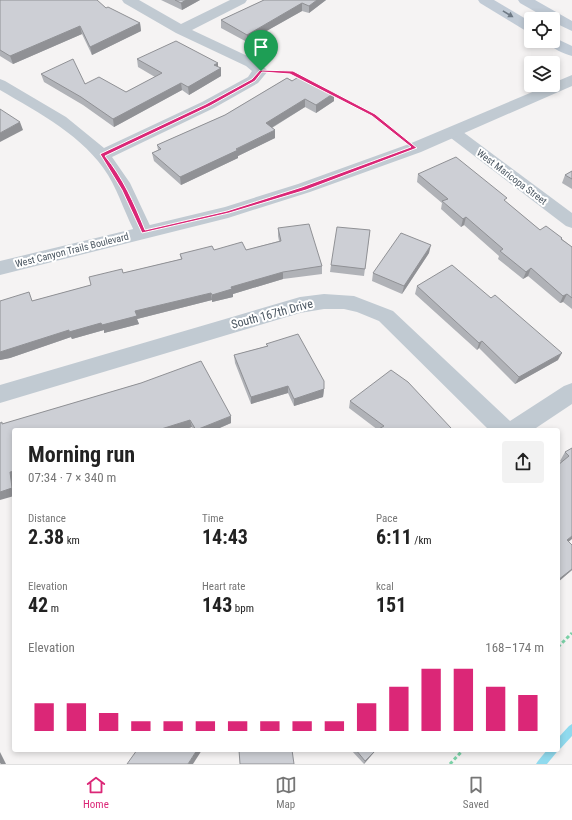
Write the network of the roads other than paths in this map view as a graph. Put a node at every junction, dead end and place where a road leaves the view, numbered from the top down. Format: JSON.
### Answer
{"nodes":[{"id":1,"x":129,"y":0,"type":"edge"},
{"id":2,"x":240,"y":0,"type":"edge"},
{"id":3,"x":485,"y":0,"type":"edge"},
{"id":4,"x":525,"y":0,"type":"edge"},
{"id":5,"x":524,"y":24,"type":"edge"},
{"id":6,"x":572,"y":27,"type":"edge"},
{"id":7,"x":181,"y":30,"type":"junction"},
{"id":8,"x":560,"y":45,"type":"edge"},
{"id":9,"x":572,"y":52,"type":"edge"},
{"id":10,"x":572,"y":80,"type":"edge"},
{"id":11,"x":0,"y":84,"type":"edge"},
{"id":12,"x":453,"y":132,"type":"junction"},
{"id":13,"x":102,"y":155,"type":"junction"},
{"id":14,"x":572,"y":222,"type":"edge"},
{"id":15,"x":144,"y":232,"type":"junction"},
{"id":16,"x":0,"y":268,"type":"edge"},
{"id":17,"x":572,"y":392,"type":"edge"},
{"id":18,"x":0,"y":394,"type":"edge"},
{"id":19,"x":502,"y":428,"type":"edge"},
{"id":20,"x":517,"y":428,"type":"edge"}],
"edges":[{"from":1,"to":7,"type":"street"},
{"from":2,"to":7,"type":"street"},
{"from":3,"to":5,"type":"main road","one_way":true},
{"from":4,"to":6,"type":"main road"},
{"from":7,"to":13,"type":"street"},
{"from":8,"to":9,"type":"main road"},
{"from":10,"to":12,"type":"street","name":"West Canyon Trails Boulevard"},
{"from":11,"to":13,"type":"street"},
{"from":12,"to":14,"type":"street","name":"West Maricopa Street"},
{"from":12,"to":15,"type":"street","name":"West Canyon Trails Boulevard"},
{"from":13,"to":15,"type":"street"},
{"from":15,"to":16,"type":"street","name":"West Canyon Trails Boulevard"},
{"from":17,"to":20,"type":"street"},
{"from":18,"to":19,"type":"street","name":"South 167th Drive"}]}
